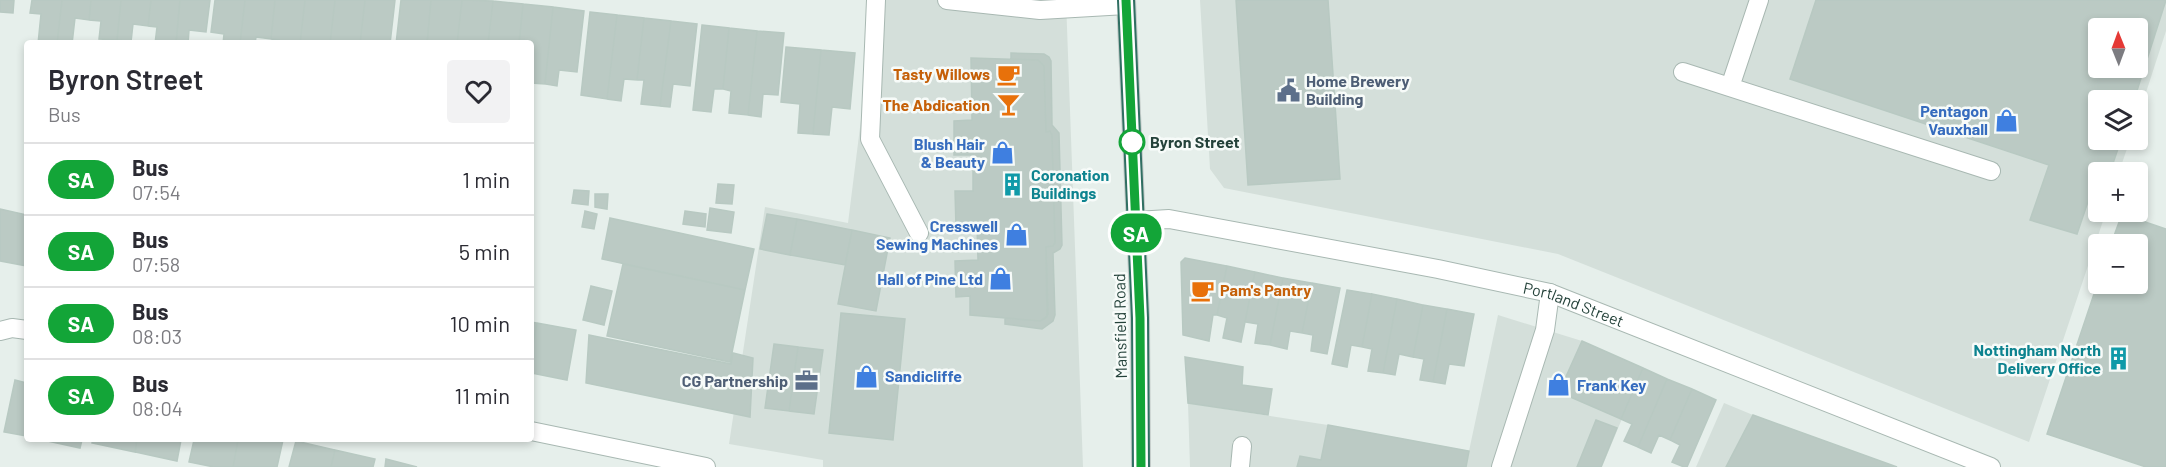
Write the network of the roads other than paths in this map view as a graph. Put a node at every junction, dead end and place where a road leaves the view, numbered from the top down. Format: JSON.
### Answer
{"nodes":[{"id":1,"x":876,"y":0,"type":"edge"},
{"id":2,"x":947,"y":0,"type":"edge"},
{"id":3,"x":1759,"y":0,"type":"edge"},
{"id":4,"x":1126,"y":2,"type":"edge"},
{"id":5,"x":1683,"y":72,"type":"dead end"},
{"id":6,"x":1730,"y":87,"type":"junction"},
{"id":7,"x":1991,"y":171,"type":"dead end"},
{"id":8,"x":1136,"y":221,"type":"junction"},
{"id":9,"x":919,"y":233,"type":"dead end"},
{"id":10,"x":1550,"y":293,"type":"junction"},
{"id":11,"x":24,"y":330,"type":"edge"},
{"id":12,"x":0,"y":331,"type":"edge"},
{"id":13,"x":534,"y":432,"type":"edge"},
{"id":14,"x":1242,"y":446,"type":"dead end"},
{"id":15,"x":706,"y":467,"type":"edge"},
{"id":16,"x":1141,"y":467,"type":"edge"},
{"id":17,"x":1240,"y":467,"type":"edge"},
{"id":18,"x":1501,"y":467,"type":"edge"},
{"id":19,"x":1991,"y":467,"type":"edge"}],
"edges":[{"from":1,"to":9,"type":"street"},
{"from":2,"to":4,"type":"street"},
{"from":3,"to":6,"type":"street"},
{"from":4,"to":8,"type":"highway","name":"Mansfield Road"},
{"from":5,"to":6,"type":"street"},
{"from":6,"to":7,"type":"street"},
{"from":8,"to":10,"type":"street","name":"Portland Street"},
{"from":8,"to":16,"type":"highway","name":"Mansfield Road"},
{"from":10,"to":18,"type":"street"},
{"from":10,"to":19,"type":"street","name":"Portland Street"},
{"from":11,"to":12,"type":"street"},
{"from":13,"to":15,"type":"street"},
{"from":14,"to":17,"type":"street"}]}
